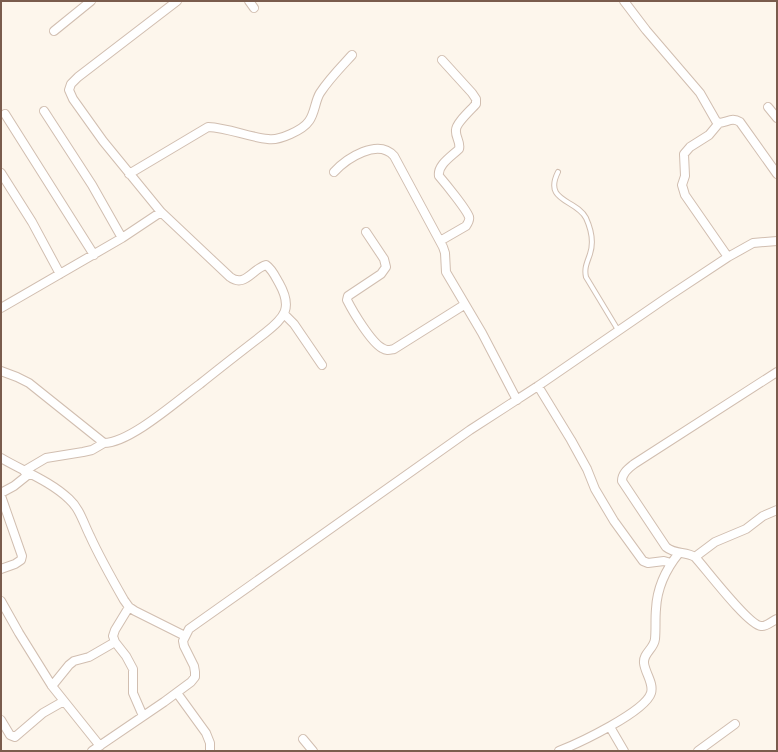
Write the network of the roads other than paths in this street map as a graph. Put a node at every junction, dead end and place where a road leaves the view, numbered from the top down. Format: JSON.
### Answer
{"nodes":[{"id":1,"x":91,"y":1,"type":"edge"},
{"id":2,"x":177,"y":1,"type":"edge"},
{"id":3,"x":624,"y":1,"type":"edge"},
{"id":4,"x":54,"y":31,"type":"dead end"},
{"id":5,"x":352,"y":55,"type":"dead end"},
{"id":6,"x":442,"y":60,"type":"dead end"},
{"id":7,"x":768,"y":107,"type":"dead end"},
{"id":8,"x":44,"y":111,"type":"dead end"},
{"id":9,"x":5,"y":114,"type":"dead end"},
{"id":10,"x":777,"y":118,"type":"edge"},
{"id":11,"x":719,"y":123,"type":"junction"},
{"id":12,"x":334,"y":172,"type":"dead end"},
{"id":13,"x":558,"y":172,"type":"dead end"},
{"id":14,"x":1,"y":173,"type":"edge"},
{"id":15,"x":129,"y":174,"type":"junction"},
{"id":16,"x":777,"y":174,"type":"edge"},
{"id":17,"x":161,"y":212,"type":"junction"},
{"id":18,"x":366,"y":232,"type":"dead end"},
{"id":19,"x":122,"y":238,"type":"junction"},
{"id":20,"x":440,"y":241,"type":"junction"},
{"id":21,"x":777,"y":241,"type":"edge"},
{"id":22,"x":94,"y":255,"type":"junction"},
{"id":23,"x":728,"y":257,"type":"junction"},
{"id":24,"x":60,"y":274,"type":"junction"},
{"id":25,"x":464,"y":305,"type":"junction"},
{"id":26,"x":1,"y":308,"type":"edge"},
{"id":27,"x":284,"y":314,"type":"junction"},
{"id":28,"x":618,"y":331,"type":"junction"},
{"id":29,"x":322,"y":366,"type":"dead end"},
{"id":30,"x":1,"y":371,"type":"edge"},
{"id":31,"x":777,"y":372,"type":"edge"},
{"id":32,"x":538,"y":386,"type":"junction"},
{"id":33,"x":517,"y":400,"type":"junction"},
{"id":34,"x":104,"y":443,"type":"junction"},
{"id":35,"x":1,"y":458,"type":"edge"},
{"id":36,"x":27,"y":473,"type":"junction"},
{"id":37,"x":1,"y":494,"type":"edge"},
{"id":38,"x":777,"y":510,"type":"edge"},
{"id":39,"x":679,"y":554,"type":"junction"},
{"id":40,"x":695,"y":557,"type":"junction"},
{"id":41,"x":671,"y":563,"type":"junction"},
{"id":42,"x":1,"y":569,"type":"edge"},
{"id":43,"x":1,"y":601,"type":"edge"},
{"id":44,"x":129,"y":607,"type":"junction"},
{"id":45,"x":777,"y":619,"type":"edge"},
{"id":46,"x":185,"y":636,"type":"junction"},
{"id":47,"x":115,"y":642,"type":"junction"},
{"id":48,"x":52,"y":686,"type":"junction"},
{"id":49,"x":177,"y":693,"type":"junction"},
{"id":50,"x":64,"y":701,"type":"junction"},
{"id":51,"x":143,"y":716,"type":"junction"},
{"id":52,"x":1,"y":720,"type":"edge"},
{"id":53,"x":735,"y":724,"type":"dead end"},
{"id":54,"x":610,"y":726,"type":"junction"},
{"id":55,"x":303,"y":739,"type":"dead end"},
{"id":56,"x":100,"y":746,"type":"junction"},
{"id":57,"x":92,"y":751,"type":"edge"},
{"id":58,"x":210,"y":751,"type":"edge"},
{"id":59,"x":312,"y":751,"type":"edge"},
{"id":60,"x":559,"y":751,"type":"edge"},
{"id":61,"x":624,"y":751,"type":"edge"},
{"id":62,"x":698,"y":751,"type":"edge"}],
"edges":[{"from":1,"to":4,"type":"street"},
{"from":2,"to":15,"type":"street"},
{"from":3,"to":11,"type":"street"},
{"from":5,"to":15,"type":"street"},
{"from":6,"to":20,"type":"street"},
{"from":7,"to":10,"type":"street"},
{"from":8,"to":19,"type":"street"},
{"from":9,"to":22,"type":"street"},
{"from":11,"to":16,"type":"street"},
{"from":11,"to":23,"type":"street"},
{"from":12,"to":20,"type":"street"},
{"from":13,"to":28,"type":"lane"},
{"from":14,"to":24,"type":"street"},
{"from":15,"to":17,"type":"street"},
{"from":17,"to":19,"type":"street"},
{"from":17,"to":27,"type":"street"},
{"from":18,"to":25,"type":"street"},
{"from":19,"to":22,"type":"street"},
{"from":20,"to":25,"type":"street"},
{"from":21,"to":23,"type":"street"},
{"from":22,"to":24,"type":"street"},
{"from":23,"to":28,"type":"street"},
{"from":24,"to":26,"type":"street"},
{"from":25,"to":33,"type":"street"},
{"from":27,"to":29,"type":"street"},
{"from":27,"to":34,"type":"street"},
{"from":28,"to":32,"type":"street"},
{"from":30,"to":34,"type":"street"},
{"from":31,"to":39,"type":"street"},
{"from":32,"to":33,"type":"street"},
{"from":32,"to":41,"type":"street"},
{"from":33,"to":46,"type":"street"},
{"from":34,"to":36,"type":"street"},
{"from":35,"to":36,"type":"street"},
{"from":36,"to":37,"type":"street"},
{"from":36,"to":44,"type":"street"},
{"from":37,"to":42,"type":"street"},
{"from":38,"to":40,"type":"street"},
{"from":39,"to":40,"type":"street"},
{"from":39,"to":41,"type":"street"},
{"from":40,"to":45,"type":"street"},
{"from":41,"to":54,"type":"street"},
{"from":43,"to":48,"type":"street"},
{"from":44,"to":46,"type":"street"},
{"from":44,"to":47,"type":"street"},
{"from":46,"to":49,"type":"street"},
{"from":47,"to":48,"type":"street"},
{"from":47,"to":51,"type":"street"},
{"from":48,"to":50,"type":"street"},
{"from":49,"to":51,"type":"street"},
{"from":49,"to":58,"type":"street"},
{"from":50,"to":52,"type":"street"},
{"from":50,"to":56,"type":"street"},
{"from":51,"to":56,"type":"street"},
{"from":53,"to":62,"type":"street"},
{"from":54,"to":60,"type":"street"},
{"from":54,"to":61,"type":"street"},
{"from":55,"to":59,"type":"street"},
{"from":56,"to":57,"type":"street"}]}
